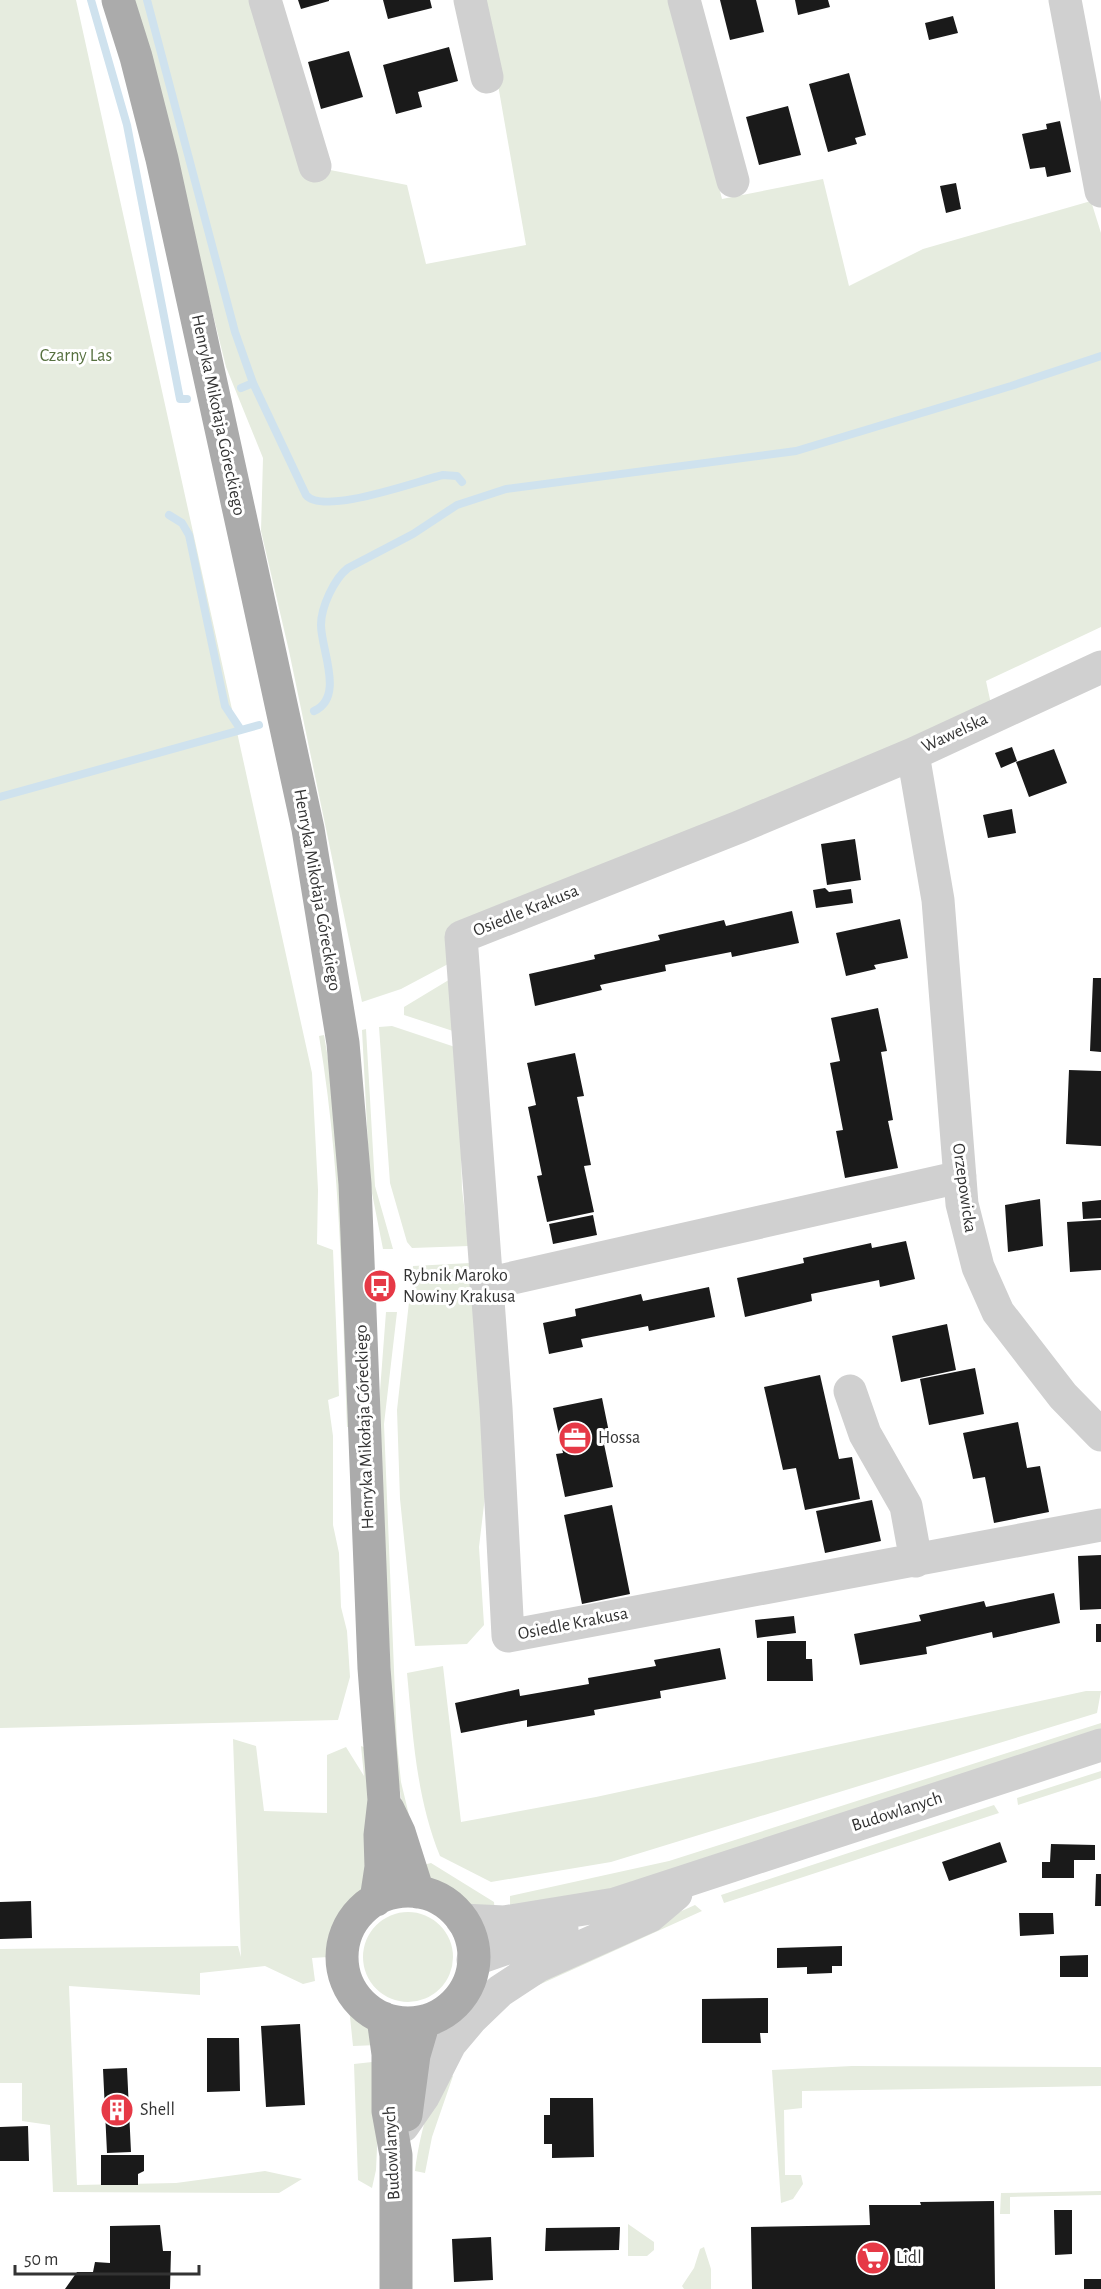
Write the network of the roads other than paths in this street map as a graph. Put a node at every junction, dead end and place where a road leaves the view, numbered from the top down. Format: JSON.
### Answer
{"nodes":[{"id":1,"x":118,"y":0,"type":"edge"},
{"id":2,"x":265,"y":0,"type":"edge"},
{"id":3,"x":470,"y":0,"type":"edge"},
{"id":4,"x":684,"y":0,"type":"edge"},
{"id":5,"x":1065,"y":0,"type":"edge"},
{"id":6,"x":487,"y":77,"type":"dead end"},
{"id":7,"x":315,"y":166,"type":"dead end"},
{"id":8,"x":733,"y":181,"type":"dead end"},
{"id":9,"x":1101,"y":191,"type":"edge"},
{"id":10,"x":1101,"y":667,"type":"edge"},
{"id":11,"x":913,"y":753,"type":"junction"},
{"id":12,"x":938,"y":900,"type":"joint"},
{"id":13,"x":960,"y":1177,"type":"junction"},
{"id":14,"x":486,"y":1284,"type":"junction"},
{"id":15,"x":850,"y":1391,"type":"dead end"},
{"id":16,"x":1101,"y":1435,"type":"edge"},
{"id":17,"x":1101,"y":1525,"type":"edge"},
{"id":18,"x":916,"y":1561,"type":"junction"},
{"id":19,"x":1101,"y":1745,"type":"edge"},
{"id":20,"x":384,"y":1800,"type":"junction"},
{"id":21,"x":694,"y":1878,"type":"junction"},
{"id":22,"x":418,"y":1892,"type":"junction"},
{"id":23,"x":376,"y":1900,"type":"junction"},
{"id":24,"x":615,"y":1904,"type":"junction"},
{"id":25,"x":462,"y":1920,"type":"junction"},
{"id":26,"x":473,"y":1960,"type":"junction"},
{"id":27,"x":383,"y":2018,"type":"junction"},
{"id":28,"x":424,"y":2021,"type":"junction"},
{"id":29,"x":400,"y":2140,"type":"junction"},
{"id":30,"x":396,"y":2289,"type":"edge"}],
"edges":[{"from":1,"to":20,"type":"main road","name":"Henryka Mikołaja Góreckiego"},
{"from":2,"to":7,"type":"street"},
{"from":3,"to":6,"type":"street"},
{"from":4,"to":8,"type":"street"},
{"from":5,"to":9,"type":"street"},
{"from":10,"to":11,"type":"street","name":"Wawelska"},
{"from":11,"to":12,"type":"street","name":"Wawelska"},
{"from":11,"to":14,"type":"street","name":"Osiedle Krakusa"},
{"from":12,"to":13,"type":"street","name":"Orzepowicka"},
{"from":13,"to":14,"type":"street"},
{"from":13,"to":16,"type":"street","name":"Orzepowicka"},
{"from":14,"to":18,"type":"street","name":"Osiedle Krakusa"},
{"from":15,"to":18,"type":"street"},
{"from":17,"to":18,"type":"street","name":"Osiedle Krakusa"},
{"from":19,"to":21,"type":"street","name":"Budowlanych"},
{"from":20,"to":22,"type":"main road","name":"Henryka Mikołaja Góreckiego"},
{"from":20,"to":23,"type":"main road","name":"Henryka Mikołaja Góreckiego"},
{"from":21,"to":24,"type":"street","name":"Budowlanych"},
{"from":21,"to":29,"type":"street","name":"Budowlanych"},
{"from":22,"to":23,"type":"main road"},
{"from":22,"to":25,"type":"main road"},
{"from":23,"to":27,"type":"main road"},
{"from":24,"to":25,"type":"street","name":"Budowlanych"},
{"from":24,"to":26,"type":"street"},
{"from":25,"to":26,"type":"main road"},
{"from":26,"to":28,"type":"main road"},
{"from":27,"to":28,"type":"main road"},
{"from":27,"to":29,"type":"main road","name":"Budowlanych"},
{"from":28,"to":29,"type":"main road"},
{"from":29,"to":30,"type":"main road","name":"Budowlanych"}]}
